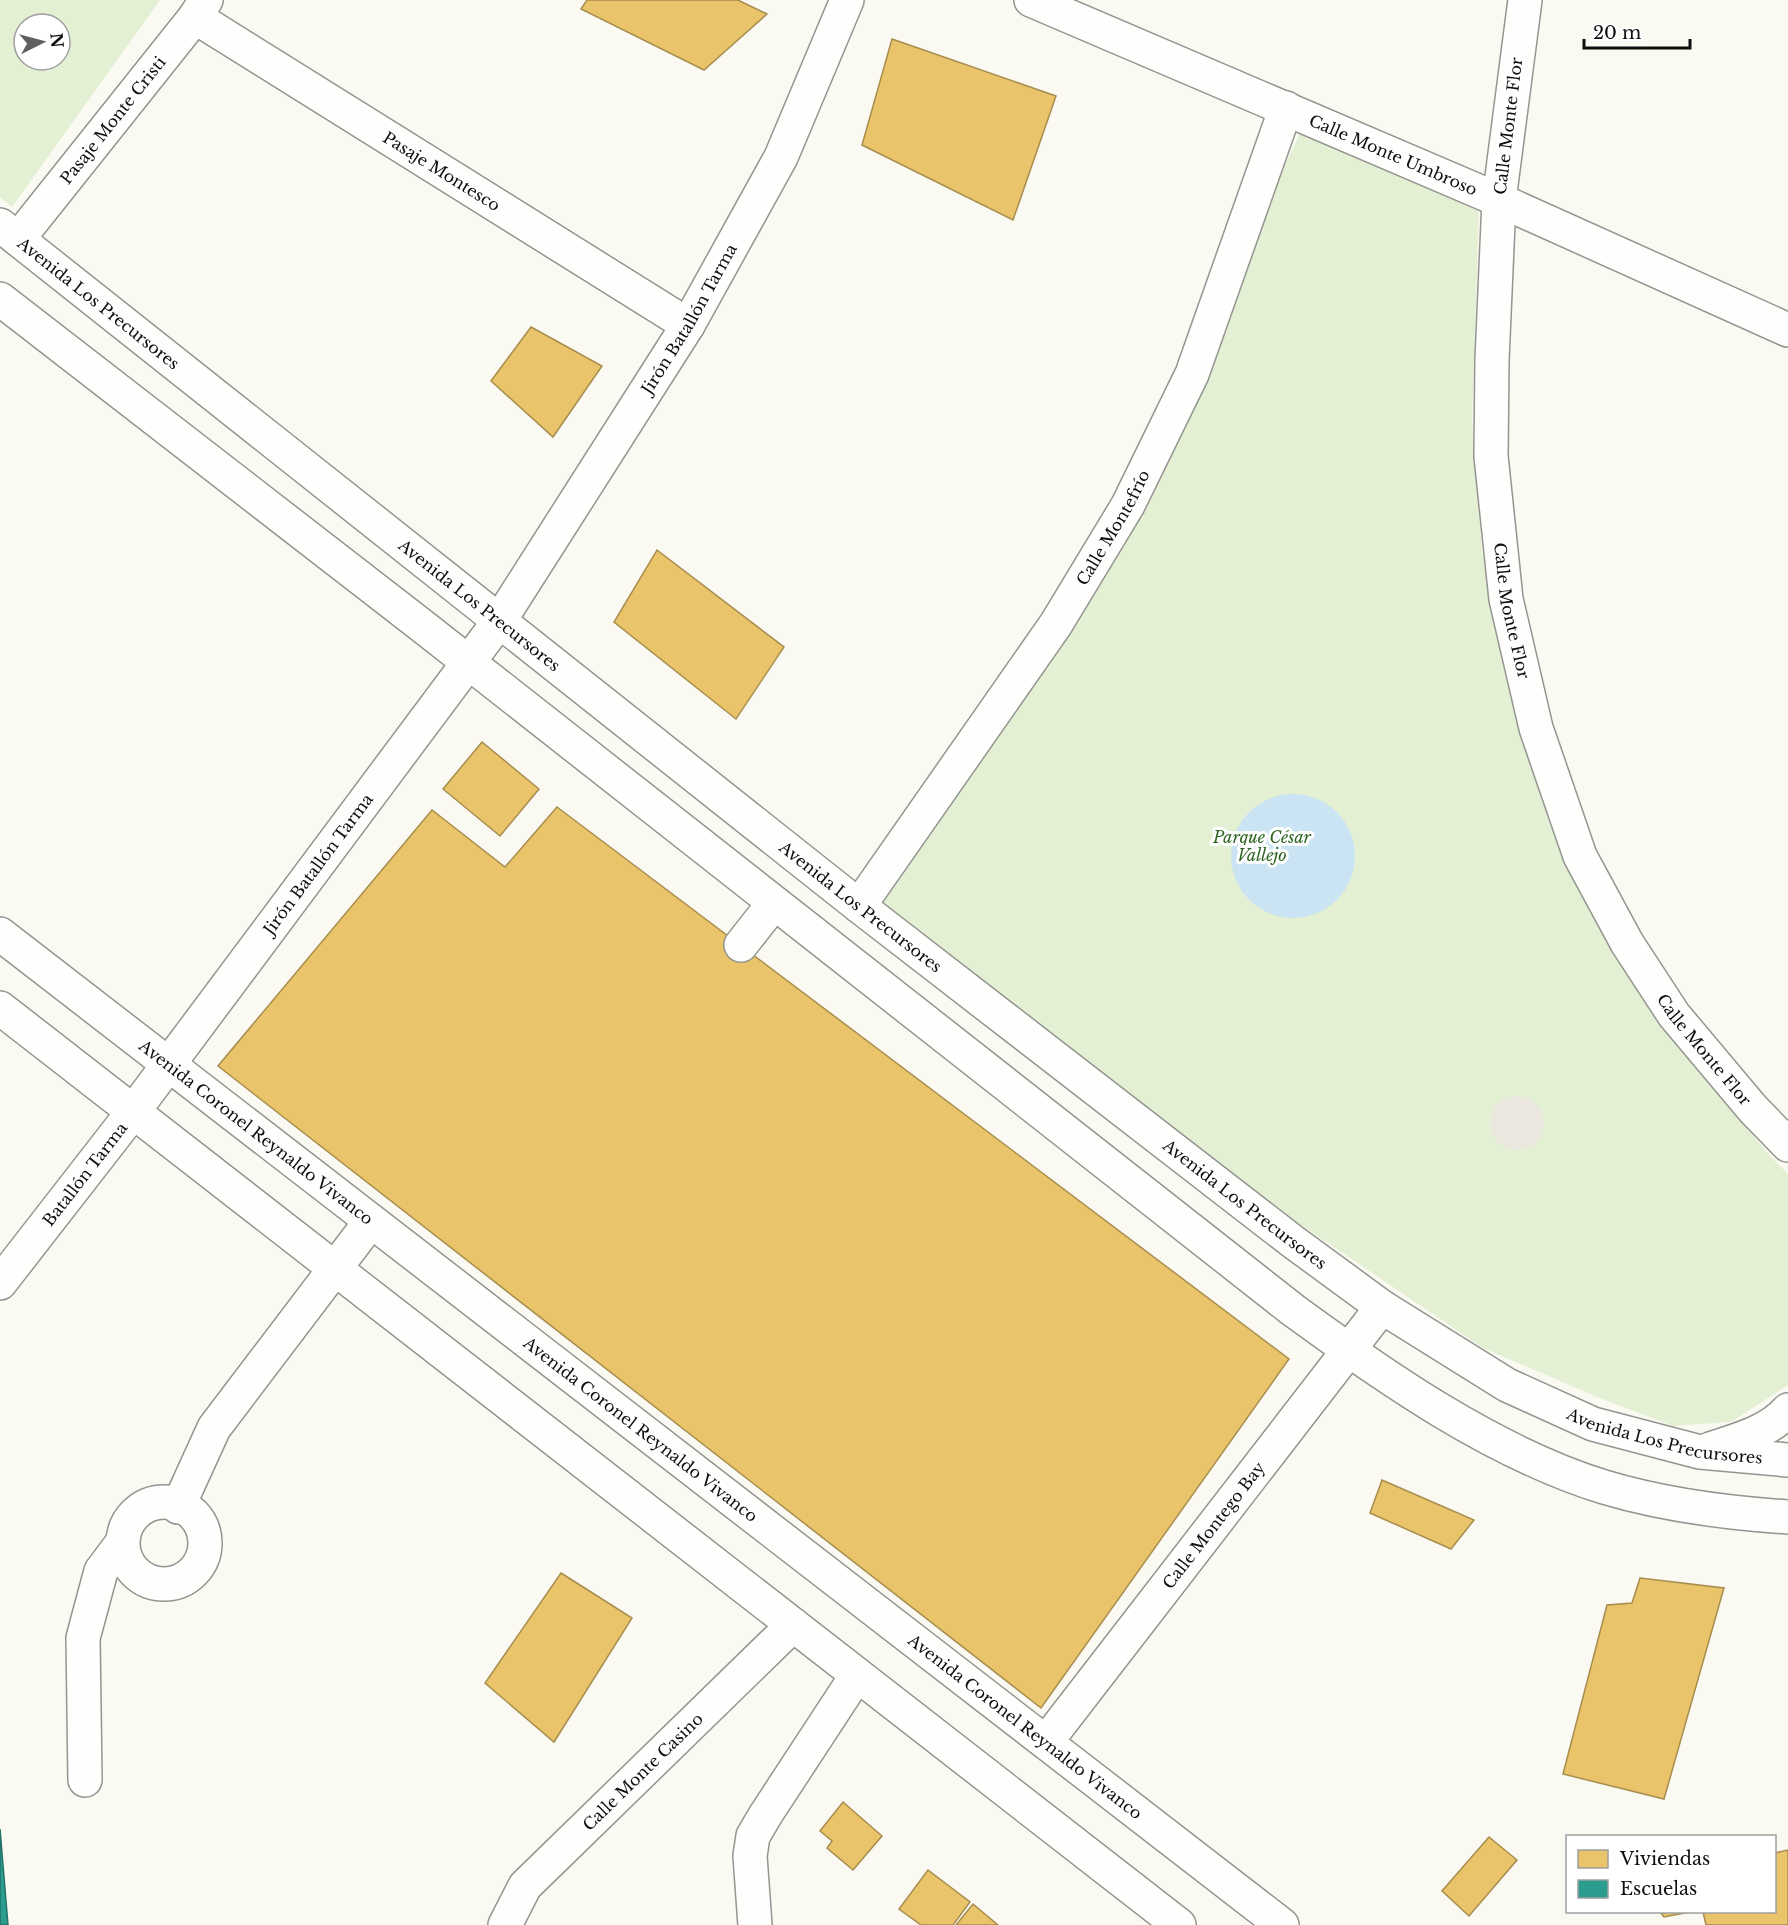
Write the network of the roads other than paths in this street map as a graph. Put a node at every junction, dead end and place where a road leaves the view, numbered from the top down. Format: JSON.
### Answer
{"nodes":[{"id":1,"x":847,"y":0,"type":"edge"},
{"id":2,"x":1031,"y":0,"type":"edge"},
{"id":3,"x":1525,"y":0,"type":"edge"},
{"id":4,"x":200,"y":9,"type":"edge"},
{"id":5,"x":1286,"y":108,"type":"junction"},
{"id":6,"x":1498,"y":200,"type":"junction"},
{"id":7,"x":9,"y":232,"type":"edge"},
{"id":8,"x":0,"y":299,"type":"edge"},
{"id":9,"x":688,"y":325,"type":"junction"},
{"id":10,"x":1788,"y":330,"type":"edge"},
{"id":11,"x":500,"y":620,"type":"junction"},
{"id":12,"x":469,"y":664,"type":"junction"},
{"id":13,"x":774,"y":903,"type":"junction"},
{"id":14,"x":860,"y":906,"type":"junction"},
{"id":15,"x":0,"y":934,"type":"edge"},
{"id":16,"x":741,"y":945,"type":"dead end"},
{"id":17,"x":0,"y":1008,"type":"edge"},
{"id":18,"x":169,"y":1065,"type":"junction"},
{"id":19,"x":133,"y":1112,"type":"junction"},
{"id":20,"x":1788,"y":1144,"type":"edge"},
{"id":21,"x":371,"y":1221,"type":"junction"},
{"id":22,"x":335,"y":1269,"type":"junction"},
{"id":23,"x":0,"y":1283,"type":"edge"},
{"id":24,"x":1382,"y":1307,"type":"junction"},
{"id":25,"x":1349,"y":1351,"type":"junction"},
{"id":26,"x":1788,"y":1410,"type":"edge"},
{"id":27,"x":1700,"y":1452,"type":"junction"},
{"id":28,"x":1788,"y":1460,"type":"edge"},
{"id":29,"x":178,"y":1507,"type":"junction"},
{"id":30,"x":1788,"y":1517,"type":"edge"},
{"id":31,"x":122,"y":1543,"type":"junction"},
{"id":32,"x":793,"y":1625,"type":"junction"},
{"id":33,"x":857,"y":1675,"type":"junction"},
{"id":34,"x":1046,"y":1742,"type":"junction"},
{"id":35,"x":85,"y":1780,"type":"dead end"},
{"id":36,"x":505,"y":1925,"type":"edge"},
{"id":37,"x":754,"y":1925,"type":"edge"},
{"id":38,"x":1179,"y":1925,"type":"edge"},
{"id":39,"x":1282,"y":1925,"type":"edge"}],
"edges":[{"from":1,"to":9,"type":"street","name":"Jirón Batallón Tarma"},
{"from":2,"to":5,"type":"street","name":"Calle Monte Umbroso"},
{"from":3,"to":6,"type":"street","name":"Calle Monte Flor"},
{"from":4,"to":7,"type":"street","name":"Pasaje Monte Cristi"},
{"from":4,"to":9,"type":"street","name":"Pasaje Montesco"},
{"from":5,"to":6,"type":"street","name":"Calle Monte Umbroso"},
{"from":5,"to":14,"type":"street","name":"Calle Montefrío"},
{"from":6,"to":10,"type":"street","name":"Calle Monte Umbroso"},
{"from":6,"to":20,"type":"street","name":"Calle Monte Flor"},
{"from":7,"to":11,"type":"street","name":"Avenida Los Precursores"},
{"from":8,"to":12,"type":"street"},
{"from":9,"to":11,"type":"street","name":"Jirón Batallón Tarma"},
{"from":11,"to":12,"type":"street"},
{"from":11,"to":14,"type":"street","name":"Avenida Los Precursores"},
{"from":12,"to":13,"type":"street"},
{"from":12,"to":18,"type":"street","name":"Jirón Batallón Tarma"},
{"from":13,"to":16,"type":"street"},
{"from":13,"to":25,"type":"street"},
{"from":14,"to":24,"type":"street","name":"Avenida Los Precursores"},
{"from":15,"to":18,"type":"street","name":"Avenida Coronel Reynaldo Vivanco"},
{"from":17,"to":19,"type":"street"},
{"from":18,"to":19,"type":"street","name":"Batallón Tarma"},
{"from":18,"to":21,"type":"street","name":"Avenida Coronel Reynaldo Vivanco"},
{"from":19,"to":22,"type":"street"},
{"from":19,"to":23,"type":"street","name":"Batallón Tarma"},
{"from":21,"to":22,"type":"street"},
{"from":21,"to":34,"type":"street","name":"Avenida Coronel Reynaldo Vivanco"},
{"from":22,"to":29,"type":"street"},
{"from":22,"to":32,"type":"street"},
{"from":24,"to":25,"type":"street","name":"Calle Montego Bay"},
{"from":24,"to":27,"type":"street","name":"Avenida Los Precursores"},
{"from":25,"to":30,"type":"street"},
{"from":25,"to":34,"type":"street","name":"Calle Montego Bay"},
{"from":26,"to":27,"type":"street"},
{"from":27,"to":28,"type":"street","name":"Avenida Los Precursores"},
{"from":29,"to":31,"type":"street"},
{"from":29,"to":31,"type":"street"},
{"from":31,"to":35,"type":"street"},
{"from":32,"to":33,"type":"street"},
{"from":32,"to":36,"type":"street","name":"Calle Monte Casino"},
{"from":33,"to":37,"type":"street"},
{"from":33,"to":38,"type":"street"},
{"from":34,"to":39,"type":"street","name":"Avenida Coronel Reynaldo Vivanco"}]}
